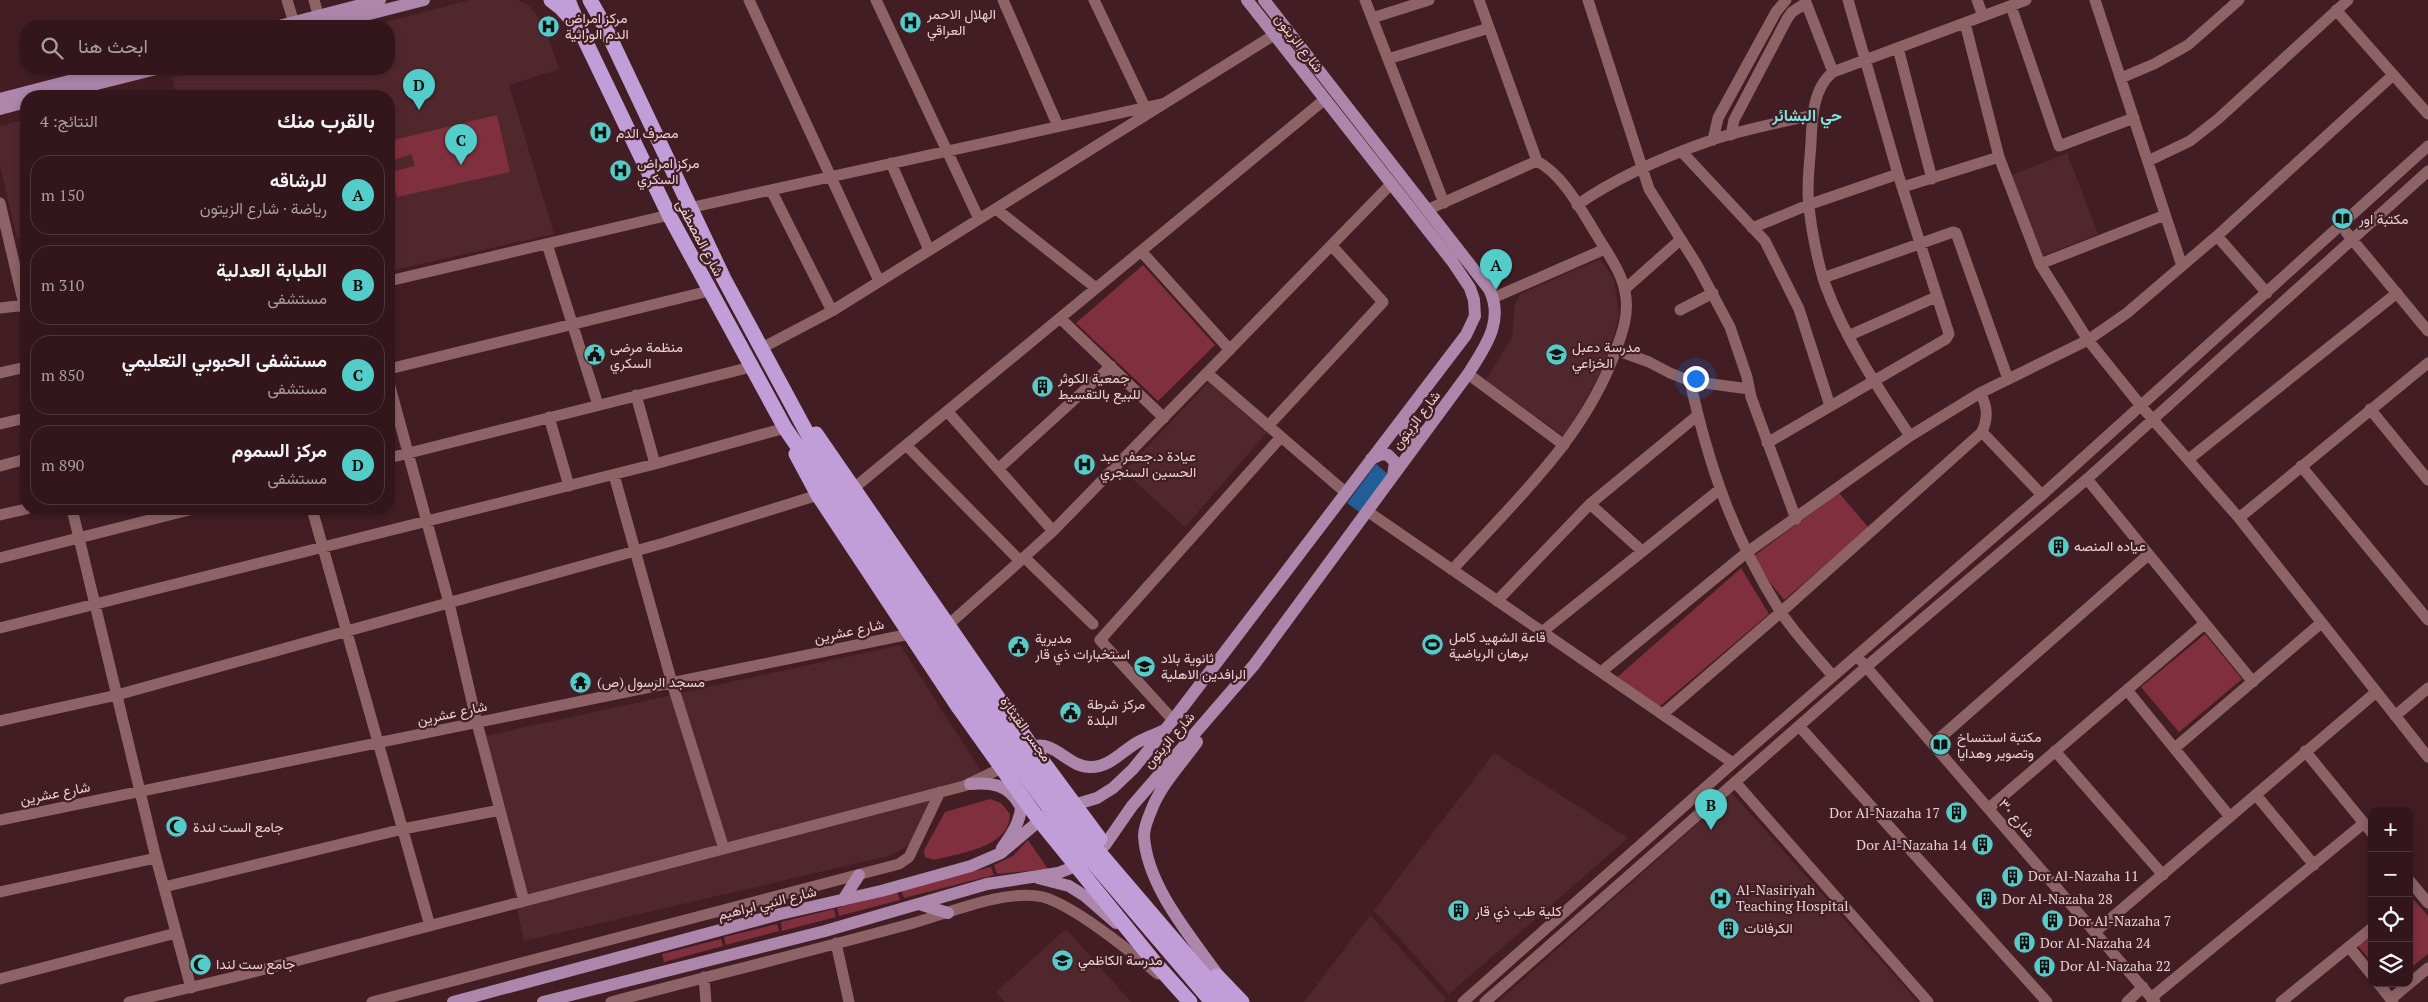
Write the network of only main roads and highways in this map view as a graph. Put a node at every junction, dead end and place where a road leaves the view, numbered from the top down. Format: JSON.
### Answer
{"nodes":[{"id":1,"x":380,"y":0,"type":"edge"},
{"id":2,"x":424,"y":0,"type":"edge"},
{"id":3,"x":551,"y":0,"type":"edge"},
{"id":4,"x":568,"y":0,"type":"edge"},
{"id":5,"x":592,"y":0,"type":"edge"},
{"id":6,"x":1246,"y":0,"type":"edge"},
{"id":7,"x":1264,"y":0,"type":"edge"},
{"id":8,"x":329,"y":20,"type":"edge"},
{"id":9,"x":334,"y":20,"type":"edge"},
{"id":10,"x":582,"y":34,"type":"junction"},
{"id":11,"x":92,"y":75,"type":"edge"},
{"id":12,"x":132,"y":75,"type":"edge"},
{"id":13,"x":34,"y":90,"type":"edge"},
{"id":14,"x":73,"y":90,"type":"edge"},
{"id":15,"x":20,"y":94,"type":"edge"},
{"id":16,"x":0,"y":99,"type":"edge"},
{"id":17,"x":20,"y":104,"type":"edge"},
{"id":18,"x":0,"y":109,"type":"edge"},
{"id":19,"x":781,"y":387,"type":"junction"},
{"id":20,"x":1404,"y":416,"type":"junction"},
{"id":21,"x":786,"y":430,"type":"junction"},
{"id":22,"x":1425,"y":432,"type":"junction"},
{"id":23,"x":1371,"y":459,"type":"junction"},
{"id":24,"x":816,"y":461,"type":"junction"},
{"id":25,"x":1393,"y":476,"type":"junction"},
{"id":26,"x":1254,"y":665,"type":"junction"},
{"id":27,"x":1165,"y":730,"type":"junction"},
{"id":28,"x":1032,"y":747,"type":"junction"},
{"id":29,"x":970,"y":784,"type":"road end"},
{"id":30,"x":1019,"y":791,"type":"junction"},
{"id":31,"x":1074,"y":804,"type":"junction"},
{"id":32,"x":1021,"y":812,"type":"junction"},
{"id":33,"x":1039,"y":820,"type":"junction"},
{"id":34,"x":1105,"y":845,"type":"junction"},
{"id":35,"x":995,"y":856,"type":"junction"},
{"id":36,"x":1076,"y":867,"type":"junction"},
{"id":37,"x":859,"y":875,"type":"road end"},
{"id":38,"x":1033,"y":877,"type":"junction"},
{"id":39,"x":1148,"y":896,"type":"junction"},
{"id":40,"x":843,"y":900,"type":"junction"},
{"id":41,"x":919,"y":904,"type":"junction"},
{"id":42,"x":948,"y":913,"type":"road end"},
{"id":43,"x":1121,"y":918,"type":"junction"},
{"id":44,"x":1142,"y":946,"type":"junction"},
{"id":45,"x":570,"y":971,"type":"junction"},
{"id":46,"x":1223,"y":982,"type":"junction"},
{"id":47,"x":576,"y":994,"type":"junction"},
{"id":48,"x":1188,"y":999,"type":"edge"},
{"id":49,"x":453,"y":1002,"type":"edge"},
{"id":50,"x":543,"y":1002,"type":"edge"},
{"id":51,"x":1212,"y":1002,"type":"edge"},
{"id":52,"x":1227,"y":1002,"type":"edge"},
{"id":53,"x":1242,"y":1002,"type":"edge"}],
"edges":[{"from":1,"to":8,"type":"main road"},
{"from":2,"to":9,"type":"main road"},
{"from":3,"to":10,"type":"highway"},
{"from":4,"to":10,"type":"highway","name":"شارع المصطفى"},
{"from":5,"to":19,"type":"highway","name":"شارع المصطفى"},
{"from":6,"to":20,"type":"main road","name":"شارع الزيتون"},
{"from":7,"to":22,"type":"main road","name":"شارع الزيتون"},
{"from":10,"to":21,"type":"highway","name":"شارع المصطفى"},
{"from":11,"to":13,"type":"main road"},
{"from":12,"to":14,"type":"main road"},
{"from":15,"to":16,"type":"main road"},
{"from":17,"to":18,"type":"main road"},
{"from":19,"to":24,"type":"highway"},
{"from":19,"to":28,"type":"highway"},
{"from":20,"to":22,"type":"main road"},
{"from":20,"to":23,"type":"main road","name":"شارع الزيتون"},
{"from":21,"to":24,"type":"highway"},
{"from":21,"to":30,"type":"highway"},
{"from":22,"to":25,"type":"main road","name":"شارع الزيتون"},
{"from":23,"to":25,"type":"main road"},
{"from":23,"to":27,"type":"main road","name":"شارع الزيتون"},
{"from":24,"to":51,"type":"highway","name":"مجسر القيثارة"},
{"from":24,"to":52,"type":"highway","name":"مجسر القيثارة"},
{"from":25,"to":26,"type":"main road","name":"شارع الزيتون"},
{"from":26,"to":34,"type":"main road","name":"شارع الزيتون"},
{"from":26,"to":46,"type":"main road"},
{"from":27,"to":28,"type":"main road"},
{"from":27,"to":31,"type":"main road","name":"شارع الزيتون"},
{"from":28,"to":31,"type":"highway"},
{"from":29,"to":32,"type":"main road"},
{"from":30,"to":32,"type":"main road"},
{"from":30,"to":33,"type":"highway"},
{"from":31,"to":33,"type":"main road","name":"شارع النبي ابراهيم"},
{"from":31,"to":34,"type":"highway"},
{"from":32,"to":35,"type":"main road"},
{"from":33,"to":35,"type":"main road","name":"شارع النبي ابراهيم"},
{"from":33,"to":36,"type":"highway"},
{"from":34,"to":36,"type":"main road"},
{"from":34,"to":39,"type":"highway"},
{"from":35,"to":40,"type":"main road","name":"شارع النبي ابراهيم"},
{"from":36,"to":38,"type":"main road"},
{"from":36,"to":43,"type":"highway"},
{"from":37,"to":40,"type":"main road"},
{"from":38,"to":41,"type":"main road"},
{"from":38,"to":44,"type":"main road"},
{"from":39,"to":43,"type":"highway"},
{"from":39,"to":46,"type":"highway"},
{"from":40,"to":45,"type":"main road","name":"شارع النبي ابراهيم"},
{"from":41,"to":42,"type":"main road"},
{"from":41,"to":47,"type":"main road"},
{"from":43,"to":44,"type":"highway"},
{"from":44,"to":48,"type":"highway"},
{"from":45,"to":47,"type":"main road"},
{"from":45,"to":49,"type":"main road","name":"شارع النبي ابراهيم"},
{"from":46,"to":53,"type":"highway"},
{"from":47,"to":50,"type":"main road"}]}
